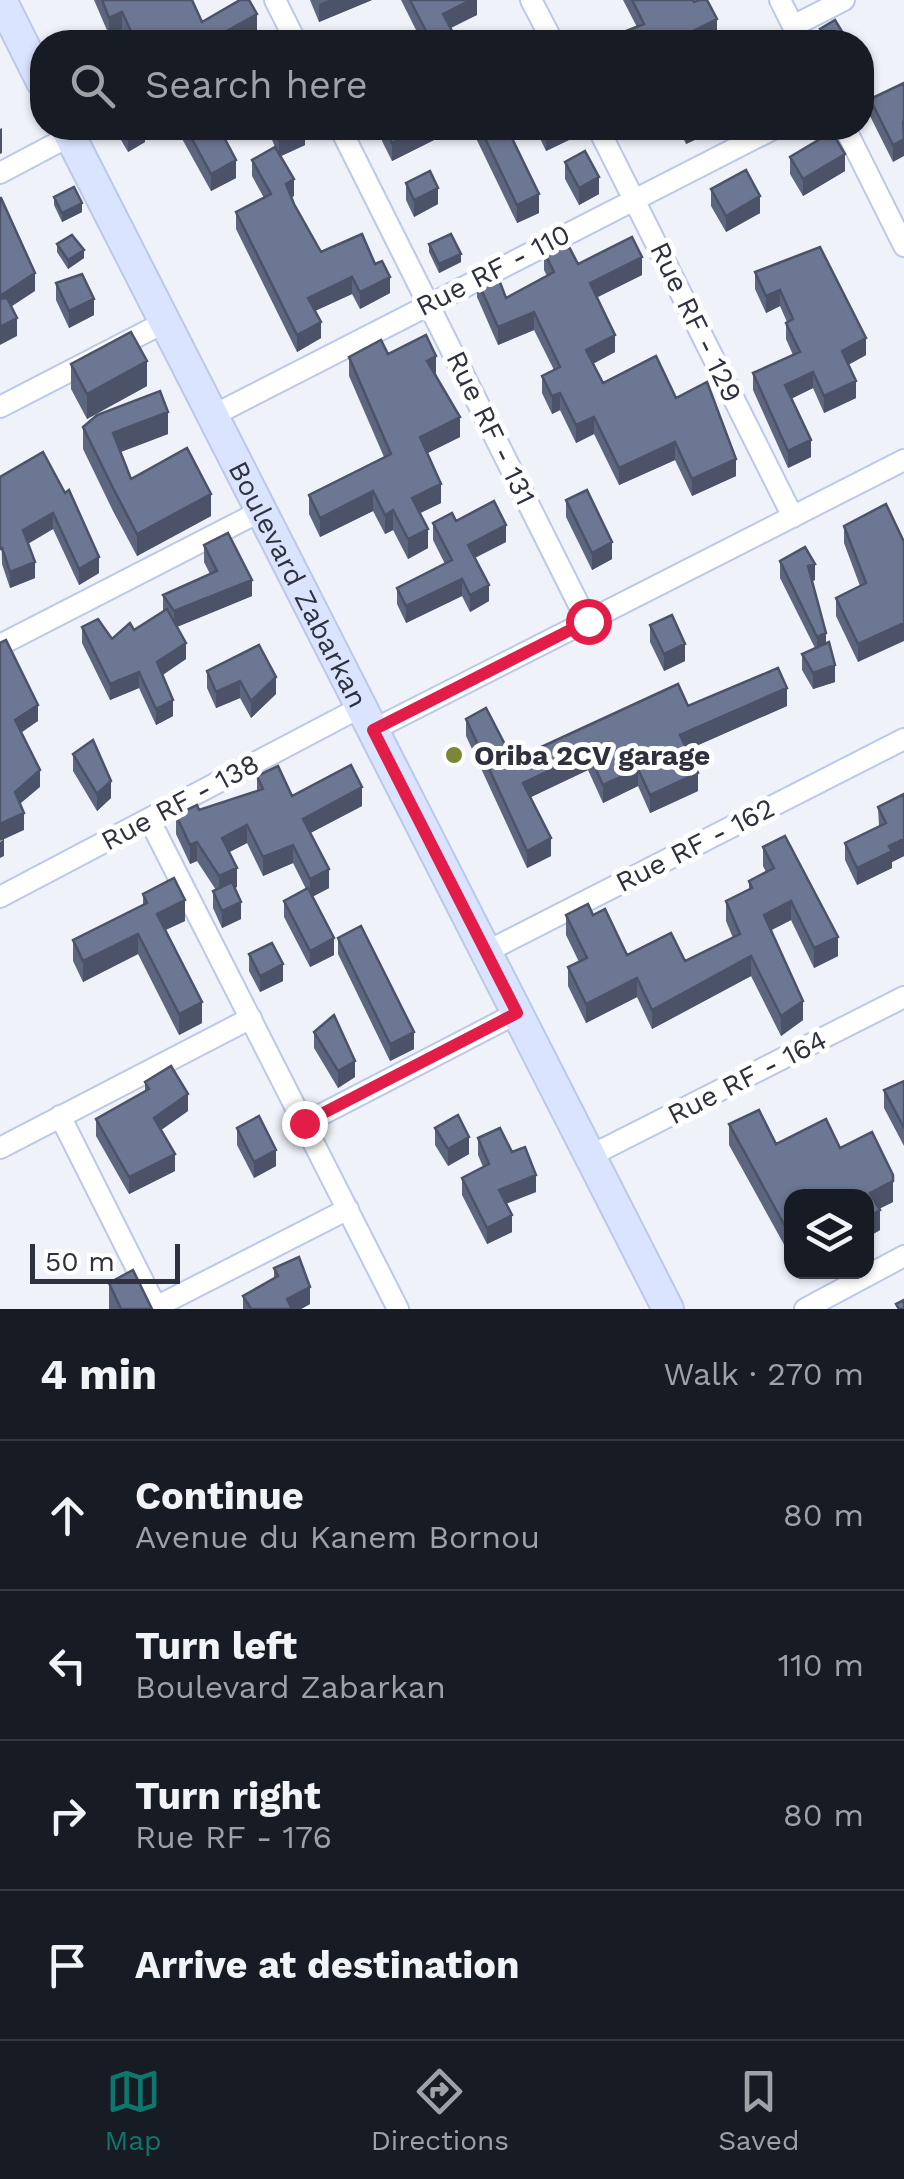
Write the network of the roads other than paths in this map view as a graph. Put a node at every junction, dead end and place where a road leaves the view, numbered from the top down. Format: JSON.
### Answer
{"nodes":[{"id":1,"x":1,"y":0,"type":"edge"},
{"id":2,"x":275,"y":0,"type":"edge"},
{"id":3,"x":531,"y":0,"type":"edge"},
{"id":4,"x":780,"y":0,"type":"edge"},
{"id":5,"x":844,"y":0,"type":"edge"},
{"id":6,"x":290,"y":30,"type":"edge"},
{"id":7,"x":547,"y":30,"type":"edge"},
{"id":8,"x":795,"y":30,"type":"edge"},
{"id":9,"x":803,"y":30,"type":"edge"},
{"id":10,"x":30,"y":58,"type":"edge"},
{"id":11,"x":54,"y":140,"type":"edge"},
{"id":12,"x":72,"y":140,"type":"edge"},
{"id":13,"x":346,"y":140,"type":"edge"},
{"id":14,"x":604,"y":140,"type":"edge"},
{"id":15,"x":752,"y":140,"type":"edge"},
{"id":16,"x":851,"y":140,"type":"edge"},
{"id":17,"x":0,"y":172,"type":"edge"},
{"id":18,"x":635,"y":199,"type":"junction"},
{"id":19,"x":899,"y":224,"type":"edge"},
{"id":20,"x":904,"y":246,"type":"edge"},
{"id":21,"x":429,"y":302,"type":"junction"},
{"id":22,"x":165,"y":322,"type":"junction"},
{"id":23,"x":0,"y":408,"type":"edge"},
{"id":24,"x":212,"y":416,"type":"junction"},
{"id":25,"x":904,"y":460,"type":"edge"},
{"id":26,"x":261,"y":511,"type":"junction"},
{"id":27,"x":793,"y":516,"type":"junction"},
{"id":28,"x":588,"y":621,"type":"junction"},
{"id":29,"x":0,"y":645,"type":"edge"},
{"id":30,"x":367,"y":719,"type":"junction"},
{"id":31,"x":904,"y":739,"type":"edge"},
{"id":32,"x":149,"y":819,"type":"junction"},
{"id":33,"x":0,"y":897,"type":"edge"},
{"id":34,"x":486,"y":952,"type":"junction"},
{"id":35,"x":904,"y":997,"type":"edge"},
{"id":36,"x":517,"y":1013,"type":"junction"},
{"id":37,"x":251,"y":1018,"type":"junction"},
{"id":38,"x":60,"y":1116,"type":"junction"},
{"id":39,"x":304,"y":1123,"type":"junction"},
{"id":40,"x":0,"y":1148,"type":"edge"},
{"id":41,"x":590,"y":1156,"type":"junction"},
{"id":42,"x":348,"y":1208,"type":"junction"},
{"id":43,"x":904,"y":1256,"type":"edge"},
{"id":44,"x":157,"y":1308,"type":"edge"},
{"id":45,"x":665,"y":1308,"type":"edge"},
{"id":46,"x":398,"y":1309,"type":"edge"},
{"id":47,"x":805,"y":1309,"type":"edge"}],
"edges":[{"from":1,"to":10,"type":"street"},
{"from":2,"to":6,"type":"street"},
{"from":3,"to":7,"type":"street"},
{"from":4,"to":8,"type":"street"},
{"from":5,"to":9,"type":"street"},
{"from":11,"to":17,"type":"street"},
{"from":12,"to":22,"type":"street","name":"Boulevard Zabarkan"},
{"from":13,"to":21,"type":"street","name":"Rue RF - 131"},
{"from":14,"to":18,"type":"street","name":"Rue RF - 129"},
{"from":15,"to":18,"type":"street","name":"Rue RF - 110"},
{"from":16,"to":19,"type":"street"},
{"from":18,"to":21,"type":"street","name":"Rue RF - 110"},
{"from":18,"to":27,"type":"street","name":"Rue RF - 129"},
{"from":19,"to":20,"type":"street"},
{"from":21,"to":24,"type":"street","name":"Rue RF - 110"},
{"from":21,"to":28,"type":"street","name":"Rue RF - 131"},
{"from":22,"to":23,"type":"street"},
{"from":22,"to":24,"type":"street","name":"Boulevard Zabarkan"},
{"from":24,"to":26,"type":"street","name":"Boulevard Zabarkan"},
{"from":25,"to":27,"type":"street","name":"Rue RF - 138"},
{"from":26,"to":29,"type":"street"},
{"from":26,"to":30,"type":"street","name":"Boulevard Zabarkan"},
{"from":27,"to":28,"type":"street","name":"Rue RF - 138"},
{"from":28,"to":30,"type":"street","name":"Rue RF - 138"},
{"from":30,"to":32,"type":"street","name":"Rue RF - 138"},
{"from":30,"to":34,"type":"street","name":"Boulevard Zabarkan"},
{"from":31,"to":34,"type":"street","name":"Rue RF - 162"},
{"from":32,"to":33,"type":"street","name":"Rue RF - 138"},
{"from":32,"to":37,"type":"street"},
{"from":34,"to":36,"type":"street","name":"Boulevard Zabarkan"},
{"from":35,"to":41,"type":"street","name":"Rue RF - 164"},
{"from":36,"to":39,"type":"street"},
{"from":36,"to":41,"type":"street","name":"Boulevard Zabarkan"},
{"from":37,"to":38,"type":"street"},
{"from":37,"to":39,"type":"street"},
{"from":38,"to":40,"type":"street"},
{"from":38,"to":44,"type":"street"},
{"from":39,"to":42,"type":"street"},
{"from":41,"to":45,"type":"street","name":"Boulevard Zabarkan"},
{"from":42,"to":44,"type":"street"},
{"from":42,"to":46,"type":"street"},
{"from":43,"to":47,"type":"street"}]}
